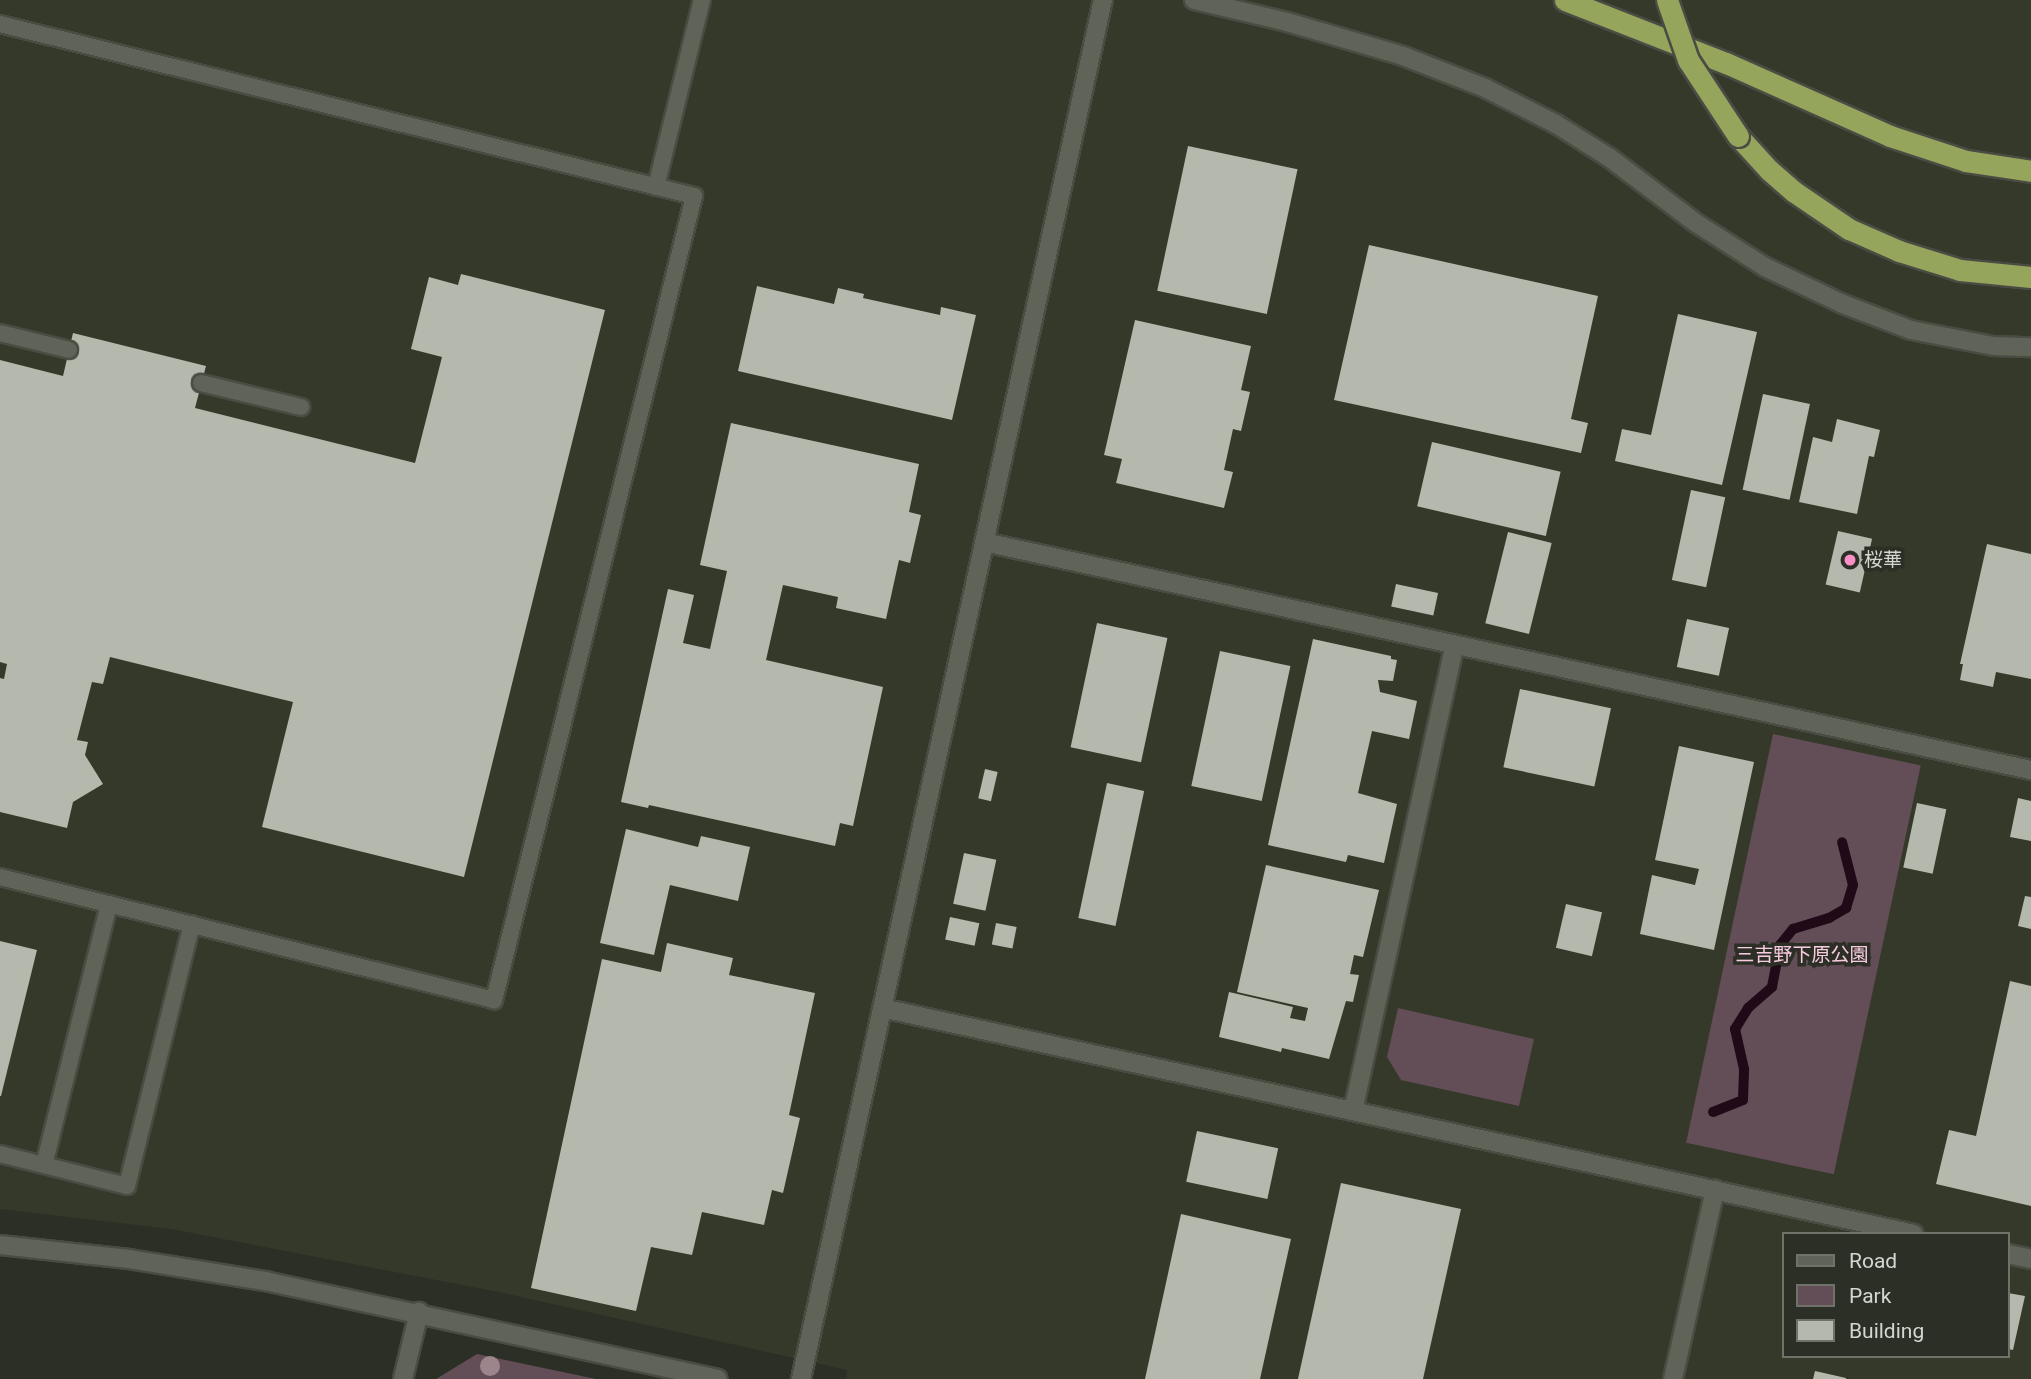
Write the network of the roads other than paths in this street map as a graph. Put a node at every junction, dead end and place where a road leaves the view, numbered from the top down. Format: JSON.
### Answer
{"nodes":[{"id":1,"x":702,"y":0,"type":"edge"},
{"id":2,"x":1103,"y":0,"type":"edge"},
{"id":3,"x":1194,"y":0,"type":"edge"},
{"id":4,"x":1565,"y":0,"type":"edge"},
{"id":5,"x":1667,"y":0,"type":"edge"},
{"id":6,"x":0,"y":24,"type":"edge"},
{"id":7,"x":2031,"y":172,"type":"edge"},
{"id":8,"x":656,"y":187,"type":"junction"},
{"id":9,"x":2031,"y":277,"type":"edge"},
{"id":10,"x":0,"y":333,"type":"edge"},
{"id":11,"x":2031,"y":347,"type":"edge"},
{"id":12,"x":69,"y":350,"type":"dead end"},
{"id":13,"x":201,"y":383,"type":"dead end"},
{"id":14,"x":301,"y":407,"type":"dead end"},
{"id":15,"x":984,"y":542,"type":"junction"},
{"id":16,"x":1455,"y":645,"type":"junction"},
{"id":17,"x":2031,"y":770,"type":"edge"},
{"id":18,"x":0,"y":877,"type":"edge"},
{"id":19,"x":109,"y":904,"type":"junction"},
{"id":20,"x":192,"y":924,"type":"junction"},
{"id":21,"x":882,"y":1008,"type":"junction"},
{"id":22,"x":1353,"y":1111,"type":"junction"},
{"id":23,"x":0,"y":1154,"type":"edge"},
{"id":24,"x":44,"y":1165,"type":"junction"},
{"id":25,"x":1714,"y":1190,"type":"junction"},
{"id":26,"x":1905,"y":1232,"type":"edge"},
{"id":27,"x":0,"y":1245,"type":"edge"},
{"id":28,"x":2010,"y":1254,"type":"edge"},
{"id":29,"x":2031,"y":1259,"type":"edge"},
{"id":30,"x":419,"y":1312,"type":"junction"},
{"id":31,"x":403,"y":1379,"type":"edge"},
{"id":32,"x":718,"y":1379,"type":"edge"},
{"id":33,"x":801,"y":1379,"type":"edge"},
{"id":34,"x":1673,"y":1379,"type":"edge"}],
"edges":[{"from":1,"to":8,"type":"lane"},
{"from":2,"to":15,"type":"street"},
{"from":3,"to":11,"type":"street"},
{"from":4,"to":7,"type":"highway"},
{"from":5,"to":9,"type":"highway","bridge":true},
{"from":6,"to":8,"type":"lane"},
{"from":8,"to":20,"type":"lane"},
{"from":10,"to":12,"type":"lane"},
{"from":13,"to":14,"type":"lane"},
{"from":15,"to":16,"type":"street"},
{"from":15,"to":21,"type":"street"},
{"from":16,"to":17,"type":"street"},
{"from":16,"to":22,"type":"street"},
{"from":18,"to":19,"type":"lane"},
{"from":19,"to":20,"type":"lane"},
{"from":19,"to":24,"type":"lane"},
{"from":20,"to":24,"type":"lane"},
{"from":21,"to":22,"type":"street"},
{"from":21,"to":33,"type":"street"},
{"from":22,"to":25,"type":"street"},
{"from":23,"to":24,"type":"lane"},
{"from":25,"to":26,"type":"street"},
{"from":25,"to":34,"type":"street"},
{"from":27,"to":30,"type":"street"},
{"from":28,"to":29,"type":"street"},
{"from":30,"to":31,"type":"street"},
{"from":30,"to":32,"type":"street"}]}
